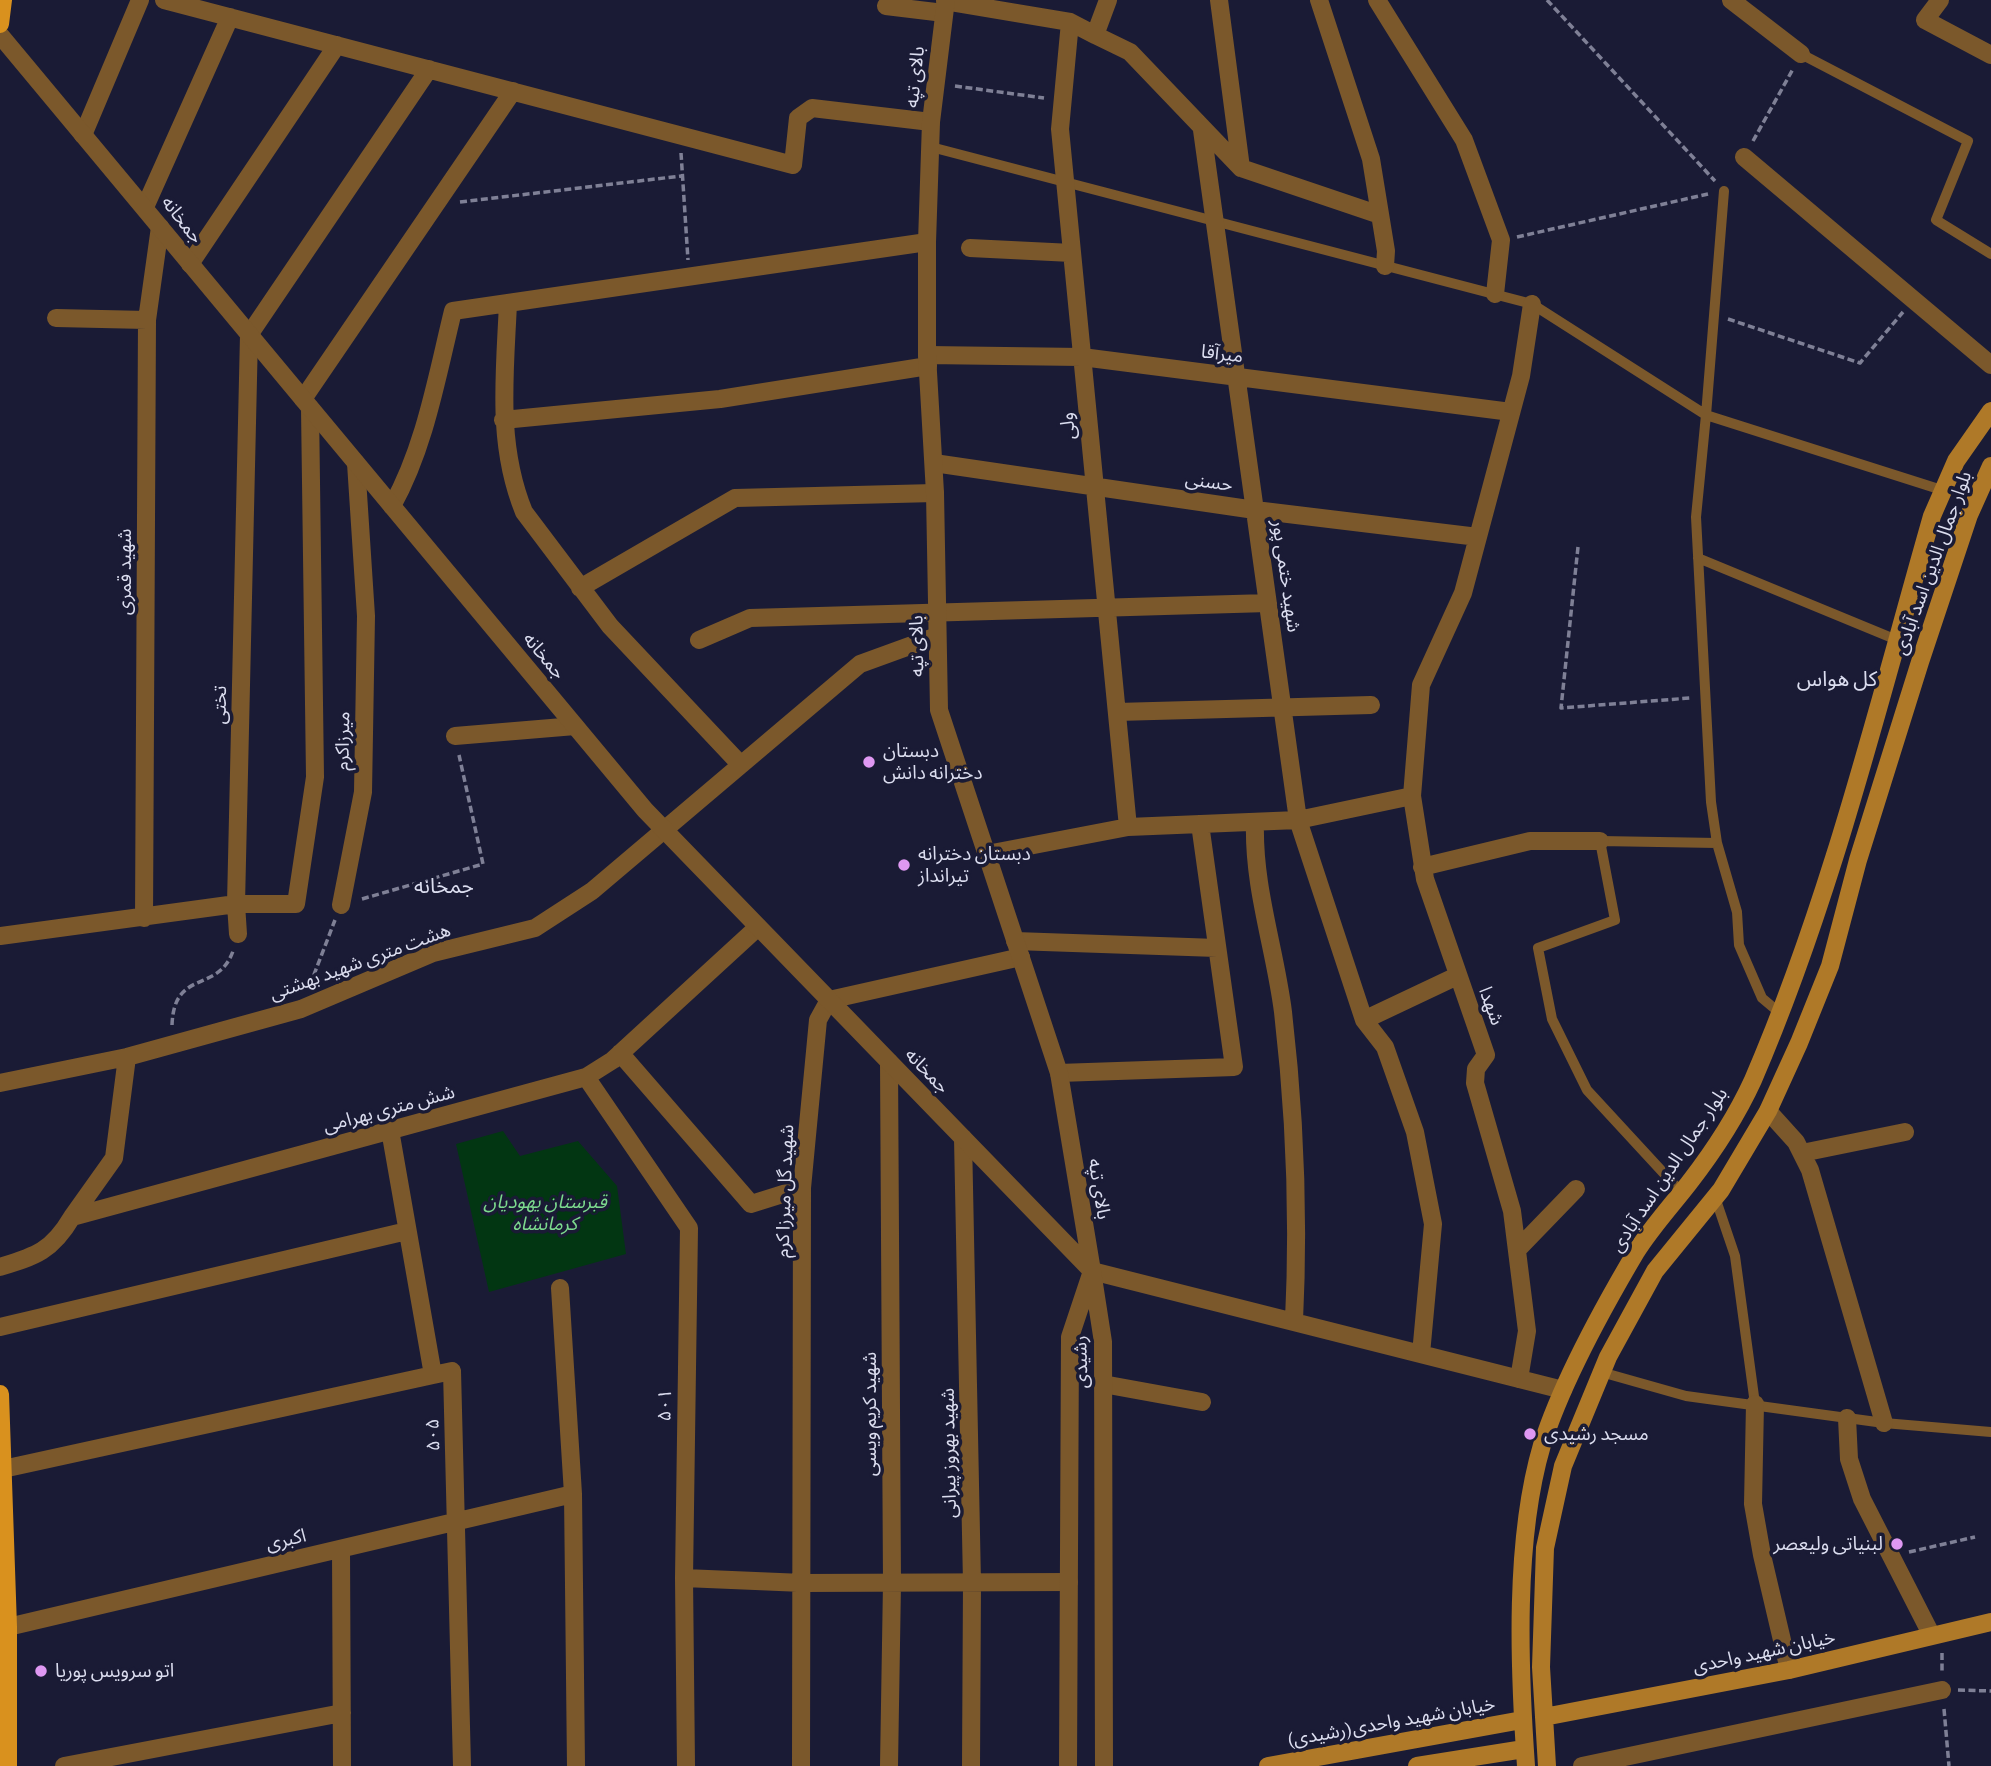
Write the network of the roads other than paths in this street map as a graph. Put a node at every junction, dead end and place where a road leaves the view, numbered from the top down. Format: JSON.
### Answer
{"nodes":[{"id":1,"x":3,"y":0,"type":"edge"},
{"id":2,"x":140,"y":0,"type":"edge"},
{"id":3,"x":164,"y":0,"type":"edge"},
{"id":4,"x":1108,"y":0,"type":"edge"},
{"id":5,"x":1219,"y":0,"type":"edge"},
{"id":6,"x":1318,"y":0,"type":"edge"},
{"id":7,"x":1377,"y":0,"type":"edge"},
{"id":8,"x":1731,"y":0,"type":"edge"},
{"id":9,"x":1940,"y":0,"type":"edge"},
{"id":10,"x":945,"y":5,"type":"edge"},
{"id":11,"x":886,"y":6,"type":"dead end"},
{"id":12,"x":230,"y":17,"type":"junction"},
{"id":13,"x":1070,"y":22,"type":"junction"},
{"id":14,"x":0,"y":24,"type":"edge"},
{"id":15,"x":1096,"y":34,"type":"junction"},
{"id":16,"x":0,"y":35,"type":"edge"},
{"id":17,"x":337,"y":45,"type":"junction"},
{"id":18,"x":1801,"y":54,"type":"joint"},
{"id":19,"x":1991,"y":55,"type":"edge"},
{"id":20,"x":429,"y":69,"type":"junction"},
{"id":21,"x":513,"y":91,"type":"junction"},
{"id":22,"x":932,"y":122,"type":"junction"},
{"id":23,"x":1202,"y":130,"type":"junction"},
{"id":24,"x":83,"y":135,"type":"junction"},
{"id":25,"x":930,"y":147,"type":"junction"},
{"id":26,"x":1744,"y":158,"type":"road end"},
{"id":27,"x":1241,"y":168,"type":"junction"},
{"id":28,"x":1065,"y":182,"type":"junction"},
{"id":29,"x":1724,"y":191,"type":"road end"},
{"id":30,"x":145,"y":207,"type":"junction"},
{"id":31,"x":1380,"y":215,"type":"junction"},
{"id":32,"x":1215,"y":221,"type":"junction"},
{"id":33,"x":160,"y":227,"type":"junction"},
{"id":34,"x":927,"y":242,"type":"junction"},
{"id":35,"x":970,"y":248,"type":"dead end"},
{"id":36,"x":1072,"y":253,"type":"junction"},
{"id":37,"x":1991,"y":254,"type":"edge"},
{"id":38,"x":190,"y":264,"type":"junction"},
{"id":39,"x":1385,"y":266,"type":"junction"},
{"id":40,"x":1495,"y":295,"type":"junction"},
{"id":41,"x":508,"y":303,"type":"junction"},
{"id":42,"x":1532,"y":304,"type":"junction"},
{"id":43,"x":56,"y":318,"type":"dead end"},
{"id":44,"x":147,"y":320,"type":"junction"},
{"id":45,"x":250,"y":335,"type":"junction"},
{"id":46,"x":1082,"y":357,"type":"junction"},
{"id":47,"x":927,"y":361,"type":"junction"},
{"id":48,"x":1991,"y":365,"type":"edge"},
{"id":49,"x":1237,"y":377,"type":"junction"},
{"id":50,"x":306,"y":403,"type":"junction"},
{"id":51,"x":1991,"y":411,"type":"edge"},
{"id":52,"x":1511,"y":412,"type":"junction"},
{"id":53,"x":1706,"y":415,"type":"junction"},
{"id":54,"x":503,"y":420,"type":"junction"},
{"id":55,"x":1983,"y":437,"type":"edge"},
{"id":56,"x":356,"y":463,"type":"junction"},
{"id":57,"x":934,"y":463,"type":"junction"},
{"id":58,"x":1991,"y":466,"type":"edge"},
{"id":59,"x":1094,"y":486,"type":"junction"},
{"id":60,"x":1945,"y":491,"type":"junction"},
{"id":61,"x":935,"y":493,"type":"junction"},
{"id":62,"x":392,"y":506,"type":"junction"},
{"id":63,"x":1255,"y":510,"type":"junction"},
{"id":64,"x":1478,"y":537,"type":"junction"},
{"id":65,"x":1698,"y":558,"type":"junction"},
{"id":66,"x":580,"y":587,"type":"junction"},
{"id":67,"x":1268,"y":603,"type":"junction"},
{"id":68,"x":1106,"y":608,"type":"junction"},
{"id":69,"x":937,"y":612,"type":"junction"},
{"id":70,"x":937,"y":636,"type":"junction"},
{"id":71,"x":699,"y":640,"type":"dead end"},
{"id":72,"x":1897,"y":640,"type":"junction"},
{"id":73,"x":1371,"y":705,"type":"dead end"},
{"id":74,"x":1283,"y":709,"type":"junction"},
{"id":75,"x":1116,"y":712,"type":"junction"},
{"id":76,"x":575,"y":726,"type":"junction"},
{"id":77,"x":455,"y":736,"type":"road end"},
{"id":78,"x":740,"y":764,"type":"junction"},
{"id":79,"x":1412,"y":796,"type":"junction"},
{"id":80,"x":1298,"y":820,"type":"junction"},
{"id":81,"x":1255,"y":822,"type":"junction"},
{"id":82,"x":1200,"y":824,"type":"junction"},
{"id":83,"x":1128,"y":827,"type":"junction"},
{"id":84,"x":664,"y":831,"type":"junction"},
{"id":85,"x":1600,"y":841,"type":"junction"},
{"id":86,"x":1717,"y":843,"type":"junction"},
{"id":87,"x":987,"y":854,"type":"junction"},
{"id":88,"x":1422,"y":867,"type":"junction"},
{"id":89,"x":236,"y":904,"type":"junction"},
{"id":90,"x":341,"y":905,"type":"road end"},
{"id":91,"x":144,"y":918,"type":"junction"},
{"id":92,"x":758,"y":927,"type":"junction"},
{"id":93,"x":239,"y":934,"type":"road end"},
{"id":94,"x":0,"y":936,"type":"edge"},
{"id":95,"x":1217,"y":948,"type":"junction"},
{"id":96,"x":1018,"y":949,"type":"junction"},
{"id":97,"x":1457,"y":976,"type":"junction"},
{"id":98,"x":829,"y":1000,"type":"junction"},
{"id":99,"x":1781,"y":1014,"type":"junction"},
{"id":100,"x":1364,"y":1020,"type":"junction"},
{"id":101,"x":1806,"y":1025,"type":"junction"},
{"id":102,"x":620,"y":1053,"type":"junction"},
{"id":103,"x":127,"y":1057,"type":"junction"},
{"id":104,"x":889,"y":1062,"type":"junction"},
{"id":105,"x":1059,"y":1073,"type":"junction"},
{"id":106,"x":586,"y":1077,"type":"junction"},
{"id":107,"x":0,"y":1083,"type":"edge"},
{"id":108,"x":1768,"y":1111,"type":"junction"},
{"id":109,"x":390,"y":1130,"type":"junction"},
{"id":110,"x":1905,"y":1132,"type":"dead end"},
{"id":111,"x":963,"y":1138,"type":"junction"},
{"id":112,"x":1802,"y":1153,"type":"junction"},
{"id":113,"x":802,"y":1188,"type":"junction"},
{"id":114,"x":1576,"y":1189,"type":"dead end"},
{"id":115,"x":1682,"y":1193,"type":"junction"},
{"id":116,"x":1715,"y":1197,"type":"junction"},
{"id":117,"x":72,"y":1217,"type":"junction"},
{"id":118,"x":407,"y":1231,"type":"junction"},
{"id":119,"x":1517,"y":1250,"type":"junction"},
{"id":120,"x":0,"y":1266,"type":"edge"},
{"id":121,"x":1092,"y":1271,"type":"junction"},
{"id":122,"x":560,"y":1287,"type":"dead end"},
{"id":123,"x":1294,"y":1321,"type":"junction"},
{"id":124,"x":0,"y":1327,"type":"edge"},
{"id":125,"x":1420,"y":1354,"type":"junction"},
{"id":126,"x":1601,"y":1371,"type":"junction"},
{"id":127,"x":433,"y":1375,"type":"junction"},
{"id":128,"x":1519,"y":1379,"type":"junction"},
{"id":129,"x":1103,"y":1384,"type":"junction"},
{"id":130,"x":1563,"y":1390,"type":"junction"},
{"id":131,"x":0,"y":1394,"type":"edge"},
{"id":132,"x":1202,"y":1402,"type":"dead end"},
{"id":133,"x":1755,"y":1404,"type":"junction"},
{"id":134,"x":1847,"y":1418,"type":"junction"},
{"id":135,"x":1884,"y":1423,"type":"junction"},
{"id":136,"x":1991,"y":1432,"type":"edge"},
{"id":137,"x":3,"y":1469,"type":"junction"},
{"id":138,"x":573,"y":1494,"type":"junction"},
{"id":139,"x":457,"y":1521,"type":"junction"},
{"id":140,"x":341,"y":1549,"type":"junction"},
{"id":141,"x":684,"y":1578,"type":"junction"},
{"id":142,"x":1069,"y":1582,"type":"junction"},
{"id":143,"x":803,"y":1583,"type":"junction"},
{"id":144,"x":892,"y":1583,"type":"junction"},
{"id":145,"x":972,"y":1583,"type":"junction"},
{"id":146,"x":1991,"y":1622,"type":"edge"},
{"id":147,"x":8,"y":1626,"type":"junction"},
{"id":148,"x":1936,"y":1633,"type":"junction"},
{"id":149,"x":1789,"y":1670,"type":"junction"},
{"id":150,"x":1942,"y":1690,"type":"road end"},
{"id":151,"x":342,"y":1713,"type":"junction"},
{"id":152,"x":1544,"y":1717,"type":"junction"},
{"id":153,"x":1522,"y":1720,"type":"junction"},
{"id":154,"x":1525,"y":1757,"type":"edge"},
{"id":155,"x":1104,"y":1765,"type":"edge"},
{"id":156,"x":8,"y":1766,"type":"edge"},
{"id":157,"x":64,"y":1766,"type":"edge"},
{"id":158,"x":342,"y":1766,"type":"edge"},
{"id":159,"x":462,"y":1766,"type":"edge"},
{"id":160,"x":576,"y":1766,"type":"edge"},
{"id":161,"x":686,"y":1766,"type":"edge"},
{"id":162,"x":800,"y":1766,"type":"edge"},
{"id":163,"x":889,"y":1766,"type":"edge"},
{"id":164,"x":971,"y":1766,"type":"edge"},
{"id":165,"x":1068,"y":1766,"type":"edge"},
{"id":166,"x":1268,"y":1766,"type":"edge"},
{"id":167,"x":1416,"y":1766,"type":"edge"},
{"id":168,"x":1547,"y":1766,"type":"edge"},
{"id":169,"x":1582,"y":1766,"type":"edge"}],
"edges":[{"from":1,"to":14,"type":"main road"},
{"from":2,"to":24,"type":"street"},
{"from":3,"to":12,"type":"street"},
{"from":4,"to":15,"type":"street"},
{"from":5,"to":27,"type":"street"},
{"from":6,"to":31,"type":"street"},
{"from":7,"to":40,"type":"street"},
{"from":8,"to":18,"type":"street"},
{"from":9,"to":19,"type":"street"},
{"from":10,"to":11,"type":"street"},
{"from":10,"to":13,"type":"street"},
{"from":10,"to":22,"type":"street","name":"بالای تپه"},
{"from":12,"to":17,"type":"street"},
{"from":12,"to":30,"type":"street"},
{"from":13,"to":15,"type":"street"},
{"from":13,"to":28,"type":"street","name":"ولی"},
{"from":15,"to":23,"type":"street"},
{"from":16,"to":24,"type":"street","name":"جمخانه"},
{"from":17,"to":20,"type":"street"},
{"from":17,"to":38,"type":"street"},
{"from":18,"to":37,"type":"lane"},
{"from":20,"to":21,"type":"street"},
{"from":20,"to":45,"type":"street"},
{"from":21,"to":22,"type":"street"},
{"from":21,"to":50,"type":"street"},
{"from":22,"to":25,"type":"street","name":"بالای تپه"},
{"from":23,"to":27,"type":"street"},
{"from":23,"to":32,"type":"street","name":"شهید ختمی پور"},
{"from":24,"to":30,"type":"street","name":"جمخانه"},
{"from":25,"to":28,"type":"lane"},
{"from":25,"to":34,"type":"street","name":"بالای تپه"},
{"from":26,"to":48,"type":"street"},
{"from":27,"to":31,"type":"street"},
{"from":28,"to":32,"type":"lane"},
{"from":28,"to":36,"type":"street","name":"ولی"},
{"from":29,"to":53,"type":"lane"},
{"from":30,"to":33,"type":"street","name":"جمخانه"},
{"from":31,"to":39,"type":"street"},
{"from":32,"to":39,"type":"lane"},
{"from":32,"to":49,"type":"street","name":"شهید ختمی پور"},
{"from":33,"to":38,"type":"street","name":"جمخانه"},
{"from":33,"to":44,"type":"street","name":"شهید قمری"},
{"from":34,"to":41,"type":"street"},
{"from":34,"to":47,"type":"street","name":"بالای تپه"},
{"from":35,"to":36,"type":"street"},
{"from":36,"to":46,"type":"street","name":"ولی"},
{"from":38,"to":45,"type":"street","name":"جمخانه"},
{"from":39,"to":40,"type":"lane"},
{"from":40,"to":42,"type":"lane"},
{"from":41,"to":54,"type":"street"},
{"from":41,"to":62,"type":"street"},
{"from":42,"to":52,"type":"street","name":"شهدا"},
{"from":42,"to":53,"type":"lane"},
{"from":43,"to":44,"type":"street"},
{"from":44,"to":91,"type":"street","name":"شهید قمری"},
{"from":45,"to":50,"type":"street","name":"جمخانه"},
{"from":45,"to":89,"type":"street","name":"تختی"},
{"from":46,"to":47,"type":"street","name":"میرآقا"},
{"from":46,"to":49,"type":"street","name":"میرآقا"},
{"from":46,"to":59,"type":"street","name":"ولی"},
{"from":47,"to":54,"type":"street","name":"میرآقا"},
{"from":47,"to":57,"type":"street","name":"بالای تپه"},
{"from":49,"to":52,"type":"street","name":"میرآقا"},
{"from":49,"to":63,"type":"street","name":"شهید ختمی پور"},
{"from":50,"to":56,"type":"street","name":"جمخانه"},
{"from":50,"to":89,"type":"street"},
{"from":51,"to":55,"type":"main road","name":"بلوار جمال الدین اسد آبادی"},
{"from":52,"to":64,"type":"street","name":"شهدا"},
{"from":53,"to":60,"type":"lane"},
{"from":53,"to":65,"type":"lane"},
{"from":54,"to":66,"type":"street"},
{"from":55,"to":60,"type":"main road","name":"بلوار جمال الدین اسد آبادی"},
{"from":56,"to":62,"type":"street","name":"جمخانه"},
{"from":56,"to":90,"type":"street","name":"میرزاکرم"},
{"from":57,"to":59,"type":"street","name":"حسنی"},
{"from":57,"to":61,"type":"street","name":"بالای تپه"},
{"from":58,"to":101,"type":"main road","name":"بلوار جمال الدین اسد آبادی"},
{"from":59,"to":63,"type":"street","name":"حسنی"},
{"from":59,"to":68,"type":"street","name":"ولی"},
{"from":60,"to":72,"type":"main road","name":"بلوار جمال الدین اسد آبادی"},
{"from":61,"to":66,"type":"street"},
{"from":61,"to":69,"type":"street","name":"بالای تپه"},
{"from":62,"to":76,"type":"street","name":"جمخانه"},
{"from":63,"to":64,"type":"street","name":"حسنی"},
{"from":63,"to":67,"type":"street","name":"شهید ختمی پور"},
{"from":64,"to":79,"type":"street","name":"شهدا"},
{"from":65,"to":72,"type":"lane"},
{"from":65,"to":86,"type":"lane"},
{"from":66,"to":78,"type":"street"},
{"from":67,"to":68,"type":"street"},
{"from":67,"to":74,"type":"street","name":"شهید ختمی پور"},
{"from":68,"to":69,"type":"street"},
{"from":68,"to":75,"type":"street","name":"ولی"},
{"from":69,"to":70,"type":"street","name":"بالای تپه"},
{"from":69,"to":71,"type":"street"},
{"from":70,"to":78,"type":"street","name":"هشت متری شهید بهشتی"},
{"from":70,"to":87,"type":"street","name":"بالای تپه"},
{"from":72,"to":99,"type":"main road","name":"بلوار جمال الدین اسد آبادی"},
{"from":73,"to":74,"type":"street"},
{"from":74,"to":75,"type":"street"},
{"from":74,"to":80,"type":"street","name":"شهید ختمی پور"},
{"from":75,"to":83,"type":"street","name":"ولی"},
{"from":76,"to":77,"type":"street"},
{"from":76,"to":84,"type":"street","name":"جمخانه"},
{"from":78,"to":84,"type":"street","name":"هشت متری شهید بهشتی"},
{"from":79,"to":80,"type":"street"},
{"from":79,"to":88,"type":"street","name":"شهدا"},
{"from":80,"to":81,"type":"street"},
{"from":80,"to":100,"type":"street","name":"شهید ختمی پور"},
{"from":81,"to":82,"type":"street"},
{"from":81,"to":123,"type":"street"},
{"from":82,"to":83,"type":"street"},
{"from":82,"to":95,"type":"street"},
{"from":83,"to":87,"type":"street"},
{"from":84,"to":92,"type":"street","name":"جمخانه"},
{"from":84,"to":103,"type":"street","name":"هشت متری شهید بهشتی"},
{"from":85,"to":86,"type":"lane"},
{"from":85,"to":88,"type":"street"},
{"from":85,"to":115,"type":"lane"},
{"from":86,"to":99,"type":"lane"},
{"from":87,"to":96,"type":"street","name":"بالای تپه"},
{"from":88,"to":97,"type":"street","name":"شهدا"},
{"from":89,"to":91,"type":"street"},
{"from":89,"to":93,"type":"street","name":"تختی"},
{"from":91,"to":94,"type":"street"},
{"from":92,"to":98,"type":"street","name":"جمخانه"},
{"from":92,"to":102,"type":"street","name":"شش متری بهرامی"},
{"from":95,"to":96,"type":"street"},
{"from":95,"to":105,"type":"street"},
{"from":96,"to":98,"type":"street"},
{"from":96,"to":105,"type":"street","name":"بالای تپه"},
{"from":97,"to":100,"type":"street"},
{"from":97,"to":119,"type":"street","name":"شهدا"},
{"from":98,"to":104,"type":"street","name":"جمخانه"},
{"from":98,"to":113,"type":"street","name":"شهید گل میرزا کرم"},
{"from":99,"to":101,"type":"main road"},
{"from":99,"to":115,"type":"main road","name":"بلوار جمال الدین اسد آبادی"},
{"from":100,"to":125,"type":"street","name":"شهید ختمی پور"},
{"from":101,"to":108,"type":"main road","name":"بلوار جمال الدین اسد آبادی"},
{"from":102,"to":106,"type":"street","name":"شش متری بهرامی"},
{"from":102,"to":113,"type":"street"},
{"from":103,"to":107,"type":"street","name":"هشت متری شهید بهشتی"},
{"from":103,"to":117,"type":"street"},
{"from":104,"to":111,"type":"street","name":"جمخانه"},
{"from":104,"to":144,"type":"street","name":"شهید کریم ویسی"},
{"from":105,"to":121,"type":"street","name":"بالای تپه"},
{"from":106,"to":109,"type":"street","name":"شش متری بهرامی"},
{"from":106,"to":141,"type":"street","name":"۵۰۱"},
{"from":108,"to":112,"type":"street"},
{"from":108,"to":116,"type":"main road","name":"بلوار جمال الدین اسد آبادی"},
{"from":109,"to":117,"type":"street","name":"شش متری بهرامی"},
{"from":109,"to":118,"type":"street"},
{"from":110,"to":112,"type":"street"},
{"from":111,"to":121,"type":"street","name":"جمخانه"},
{"from":111,"to":145,"type":"street","name":"شهید بهروز پیرانی"},
{"from":112,"to":135,"type":"street"},
{"from":113,"to":143,"type":"street","name":"شهید گل میرزا کرم"},
{"from":114,"to":119,"type":"street"},
{"from":115,"to":130,"type":"main road","name":"بلوار جمال الدین اسد آبادی"},
{"from":116,"to":126,"type":"main road","name":"بلوار جمال الدین اسد آبادی"},
{"from":116,"to":133,"type":"lane"},
{"from":117,"to":120,"type":"street"},
{"from":118,"to":124,"type":"street"},
{"from":118,"to":127,"type":"street"},
{"from":119,"to":128,"type":"street","name":"شهدا"},
{"from":121,"to":123,"type":"street"},
{"from":121,"to":129,"type":"street","name":"رشیدی"},
{"from":121,"to":142,"type":"street","name":"رشیدی"},
{"from":122,"to":138,"type":"street"},
{"from":123,"to":125,"type":"street"},
{"from":125,"to":128,"type":"street"},
{"from":126,"to":133,"type":"lane"},
{"from":126,"to":152,"type":"main road","name":"بلوار جمال الدین اسد آبادی"},
{"from":127,"to":137,"type":"street"},
{"from":127,"to":139,"type":"street","name":"۵۰۵"},
{"from":128,"to":130,"type":"street"},
{"from":129,"to":132,"type":"street"},
{"from":129,"to":155,"type":"street","name":"رشیدی"},
{"from":130,"to":153,"type":"main road","name":"بلوار جمال الدین اسد آبادی"},
{"from":131,"to":137,"type":"main road"},
{"from":133,"to":134,"type":"lane"},
{"from":133,"to":149,"type":"street"},
{"from":134,"to":135,"type":"lane"},
{"from":134,"to":148,"type":"street"},
{"from":135,"to":136,"type":"lane"},
{"from":137,"to":147,"type":"main road"},
{"from":138,"to":139,"type":"street","name":"اکبری"},
{"from":138,"to":160,"type":"street"},
{"from":139,"to":140,"type":"street","name":"اکبری"},
{"from":139,"to":159,"type":"street","name":"۵۰۵"},
{"from":140,"to":147,"type":"street","name":"اکبری"},
{"from":140,"to":151,"type":"street"},
{"from":141,"to":143,"type":"street"},
{"from":141,"to":161,"type":"street","name":"۵۰۱"},
{"from":142,"to":145,"type":"street"},
{"from":142,"to":165,"type":"street","name":"رشیدی"},
{"from":143,"to":144,"type":"street"},
{"from":143,"to":162,"type":"street","name":"شهید گل میرزا کرم"},
{"from":144,"to":145,"type":"street"},
{"from":144,"to":163,"type":"street","name":"شهید کریم ویسی"},
{"from":145,"to":164,"type":"street","name":"شهید بهروز پیرانی"},
{"from":146,"to":148,"type":"main road","name":"خیابان شهید واحدی"},
{"from":147,"to":156,"type":"main road"},
{"from":148,"to":149,"type":"main road","name":"خیابان شهید واحدی"},
{"from":149,"to":152,"type":"main road","name":"خیابان شهید واحدی"},
{"from":150,"to":169,"type":"street"},
{"from":151,"to":157,"type":"street"},
{"from":151,"to":158,"type":"street"},
{"from":152,"to":168,"type":"main road","name":"بلوار جمال الدین اسد آبادی"},
{"from":153,"to":154,"type":"main road","name":"بلوار جمال الدین اسد آبادی"},
{"from":153,"to":166,"type":"main road","name":"خیابان شهید واحدی(رشیدی)"},
{"from":154,"to":167,"type":"main road"}]}
